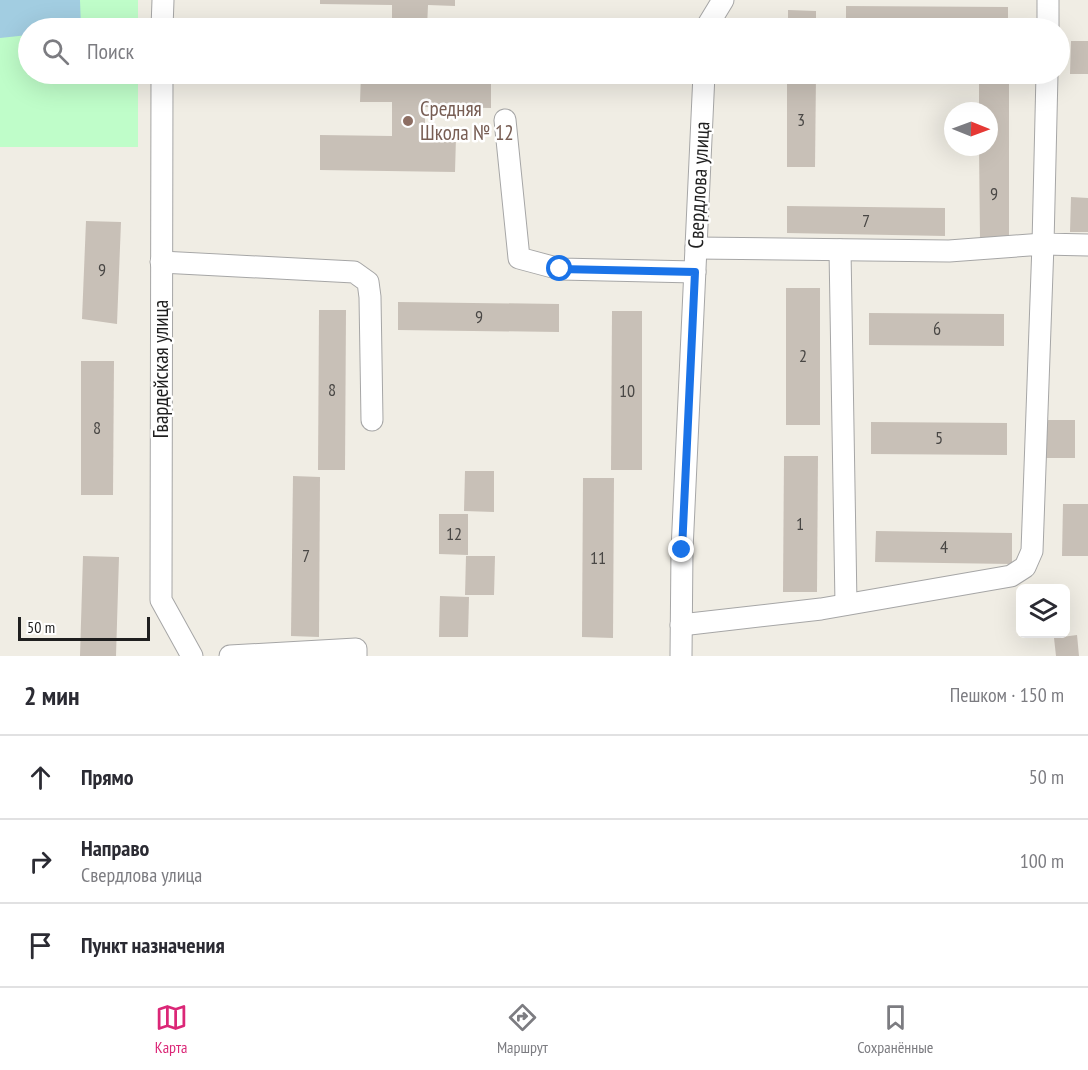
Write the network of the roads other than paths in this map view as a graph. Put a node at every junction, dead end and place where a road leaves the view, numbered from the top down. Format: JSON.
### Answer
{"nodes":[{"id":1,"x":163,"y":0,"type":"edge"},
{"id":2,"x":723,"y":0,"type":"edge"},
{"id":3,"x":1048,"y":0,"type":"edge"},
{"id":4,"x":162,"y":18,"type":"edge"},
{"id":5,"x":712,"y":18,"type":"edge"},
{"id":6,"x":1048,"y":18,"type":"edge"},
{"id":7,"x":162,"y":84,"type":"edge"},
{"id":8,"x":704,"y":84,"type":"edge"},
{"id":9,"x":1047,"y":84,"type":"edge"},
{"id":10,"x":505,"y":120,"type":"dead end"},
{"id":11,"x":1043,"y":244,"type":"junction"},
{"id":12,"x":1088,"y":245,"type":"edge"},
{"id":13,"x":696,"y":248,"type":"junction"},
{"id":14,"x":840,"y":250,"type":"junction"},
{"id":15,"x":161,"y":262,"type":"junction"},
{"id":16,"x":695,"y":272,"type":"junction"},
{"id":17,"x":372,"y":420,"type":"dead end"},
{"id":18,"x":846,"y":604,"type":"junction"},
{"id":19,"x":681,"y":625,"type":"junction"},
{"id":20,"x":192,"y":656,"type":"edge"},
{"id":21,"x":230,"y":656,"type":"edge"},
{"id":22,"x":356,"y":656,"type":"edge"},
{"id":23,"x":681,"y":656,"type":"edge"}],
"edges":[{"from":1,"to":4,"type":"street"},
{"from":2,"to":5,"type":"street"},
{"from":3,"to":6,"type":"street"},
{"from":7,"to":15,"type":"street","name":"Гвардейская улица"},
{"from":8,"to":13,"type":"street","name":"Свердлова улица"},
{"from":9,"to":11,"type":"street"},
{"from":10,"to":16,"type":"street"},
{"from":11,"to":12,"type":"street"},
{"from":11,"to":14,"type":"street"},
{"from":11,"to":18,"type":"street"},
{"from":13,"to":14,"type":"street"},
{"from":13,"to":16,"type":"street","name":"Свердлова улица"},
{"from":14,"to":18,"type":"street"},
{"from":15,"to":17,"type":"street"},
{"from":15,"to":20,"type":"street","name":"Гвардейская улица"},
{"from":16,"to":19,"type":"street","name":"Свердлова улица"},
{"from":18,"to":19,"type":"street"},
{"from":19,"to":23,"type":"street","name":"Свердлова улица"},
{"from":21,"to":22,"type":"street"}]}
